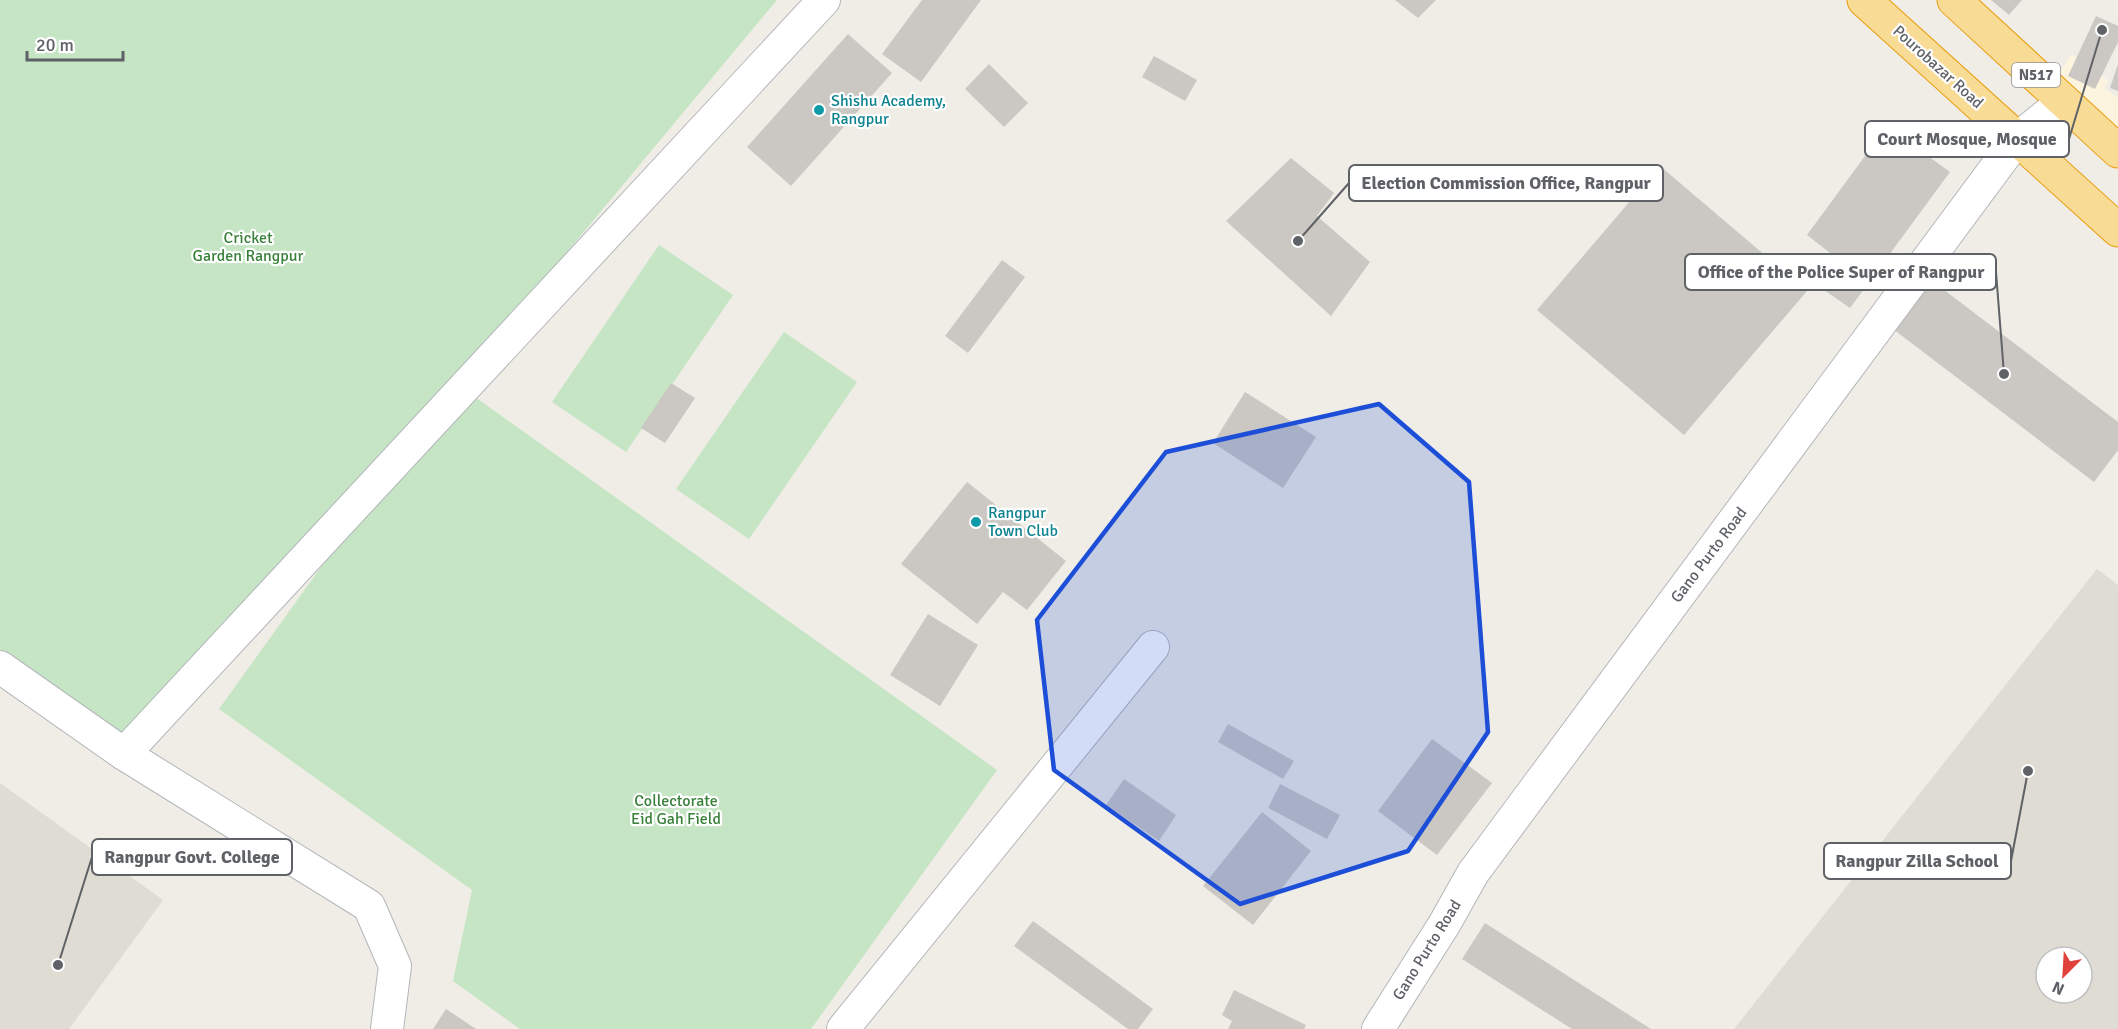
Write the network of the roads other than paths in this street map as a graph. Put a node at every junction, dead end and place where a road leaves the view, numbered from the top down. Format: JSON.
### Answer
{"nodes":[{"id":1,"x":824,"y":0,"type":"edge"},
{"id":2,"x":1864,"y":0,"type":"edge"},
{"id":3,"x":1954,"y":0,"type":"edge"},
{"id":4,"x":2064,"y":101,"type":"junction"},
{"id":5,"x":2018,"y":139,"type":"junction"},
{"id":6,"x":2118,"y":151,"type":"edge"},
{"id":7,"x":2118,"y":230,"type":"edge"},
{"id":8,"x":1153,"y":647,"type":"dead end"},
{"id":9,"x":0,"y":667,"type":"edge"},
{"id":10,"x":124,"y":754,"type":"junction"},
{"id":11,"x":387,"y":1029,"type":"edge"},
{"id":12,"x":843,"y":1029,"type":"edge"},
{"id":13,"x":1378,"y":1029,"type":"edge"}],
"edges":[{"from":1,"to":10,"type":"street"},
{"from":2,"to":5,"type":"highway","name":"Pourobazar Road"},
{"from":3,"to":4,"type":"highway","number":"N517"},
{"from":4,"to":5,"type":"street","name":"Gano Purto Road"},
{"from":4,"to":6,"type":"highway","number":"N517"},
{"from":5,"to":7,"type":"highway","name":"Pourobazar Road"},
{"from":5,"to":13,"type":"street","name":"Gano Purto Road"},
{"from":8,"to":12,"type":"street"},
{"from":9,"to":10,"type":"street"},
{"from":10,"to":11,"type":"street"}]}
